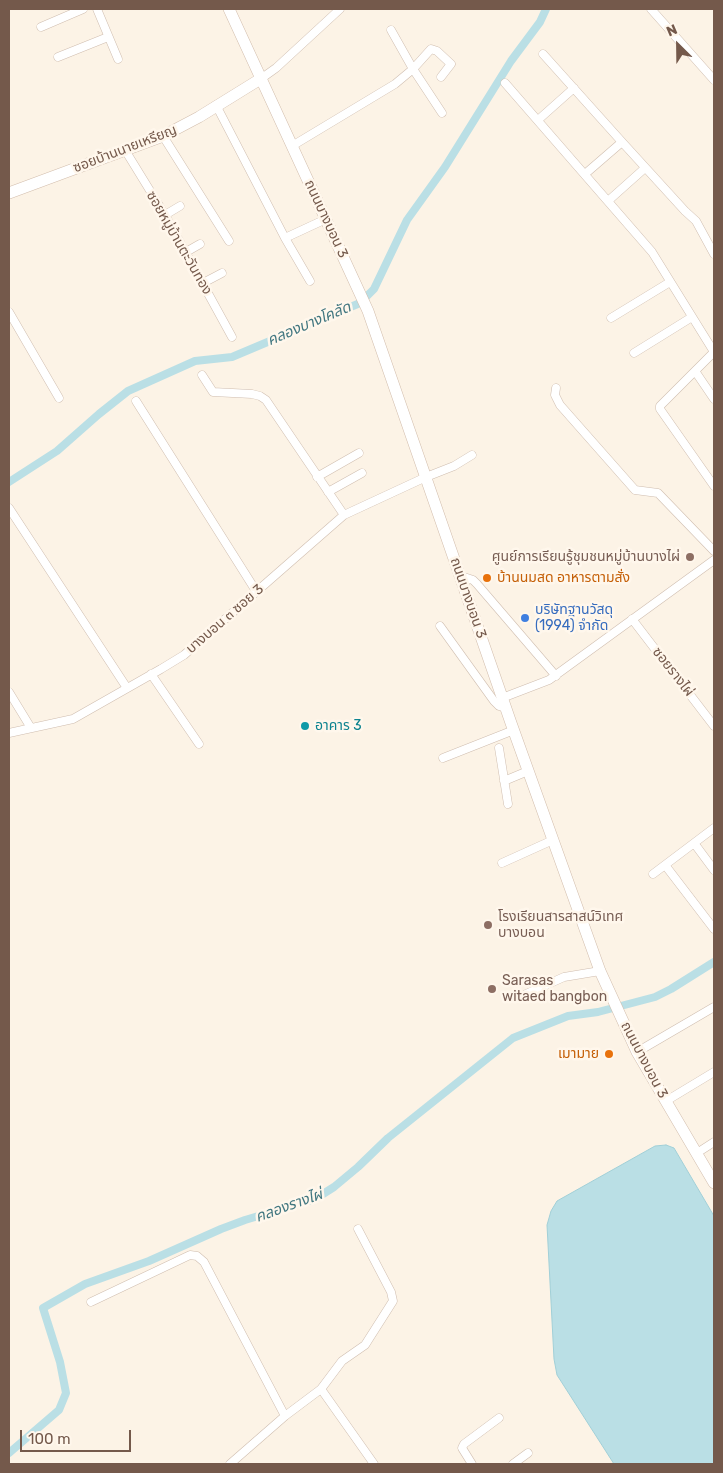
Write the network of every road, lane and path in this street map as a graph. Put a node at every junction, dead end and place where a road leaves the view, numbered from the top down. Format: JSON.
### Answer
{"nodes":[{"id":1,"x":83,"y":9,"type":"edge"},
{"id":2,"x":97,"y":9,"type":"edge"},
{"id":3,"x":229,"y":9,"type":"edge"},
{"id":4,"x":340,"y":9,"type":"edge"},
{"id":5,"x":651,"y":9,"type":"edge"},
{"id":6,"x":41,"y":27,"type":"dead end"},
{"id":7,"x":391,"y":30,"type":"dead end"},
{"id":8,"x":108,"y":37,"type":"junction"},
{"id":9,"x":543,"y":54,"type":"dead end"},
{"id":10,"x":58,"y":57,"type":"dead end"},
{"id":11,"x":118,"y":59,"type":"dead end"},
{"id":12,"x":413,"y":69,"type":"junction"},
{"id":13,"x":441,"y":77,"type":"dead end"},
{"id":14,"x":262,"y":78,"type":"junction"},
{"id":15,"x":714,"y":80,"type":"edge"},
{"id":16,"x":505,"y":83,"type":"dead end"},
{"id":17,"x":574,"y":88,"type":"junction"},
{"id":18,"x":216,"y":105,"type":"junction"},
{"id":19,"x":442,"y":114,"type":"dead end"},
{"id":20,"x":538,"y":120,"type":"junction"},
{"id":21,"x":164,"y":136,"type":"junction"},
{"id":22,"x":622,"y":142,"type":"junction"},
{"id":23,"x":292,"y":146,"type":"junction"},
{"id":24,"x":125,"y":150,"type":"junction"},
{"id":25,"x":646,"y":168,"type":"junction"},
{"id":26,"x":585,"y":174,"type":"junction"},
{"id":27,"x":9,"y":193,"type":"edge"},
{"id":28,"x":608,"y":201,"type":"junction"},
{"id":29,"x":180,"y":206,"type":"dead end"},
{"id":30,"x":165,"y":215,"type":"junction"},
{"id":31,"x":326,"y":219,"type":"junction"},
{"id":32,"x":285,"y":238,"type":"junction"},
{"id":33,"x":229,"y":241,"type":"dead end"},
{"id":34,"x":200,"y":244,"type":"dead end"},
{"id":35,"x":186,"y":252,"type":"junction"},
{"id":36,"x":714,"y":254,"type":"edge"},
{"id":37,"x":222,"y":273,"type":"dead end"},
{"id":38,"x":310,"y":281,"type":"dead end"},
{"id":39,"x":670,"y":282,"type":"junction"},
{"id":40,"x":203,"y":284,"type":"junction"},
{"id":41,"x":9,"y":312,"type":"edge"},
{"id":42,"x":692,"y":317,"type":"junction"},
{"id":43,"x":611,"y":318,"type":"dead end"},
{"id":44,"x":232,"y":337,"type":"dead end"},
{"id":45,"x":714,"y":352,"type":"edge"},
{"id":46,"x":634,"y":353,"type":"dead end"},
{"id":47,"x":695,"y":371,"type":"junction"},
{"id":48,"x":202,"y":375,"type":"dead end"},
{"id":49,"x":556,"y":388,"type":"dead end"},
{"id":50,"x":59,"y":398,"type":"dead end"},
{"id":51,"x":714,"y":399,"type":"edge"},
{"id":52,"x":136,"y":400,"type":"dead end"},
{"id":53,"x":359,"y":453,"type":"dead end"},
{"id":54,"x":472,"y":455,"type":"dead end"},
{"id":55,"x":362,"y":473,"type":"dead end"},
{"id":56,"x":317,"y":477,"type":"junction"},
{"id":57,"x":426,"y":477,"type":"junction"},
{"id":58,"x":714,"y":486,"type":"edge"},
{"id":59,"x":328,"y":492,"type":"junction"},
{"id":60,"x":9,"y":508,"type":"edge"},
{"id":61,"x":344,"y":515,"type":"junction"},
{"id":62,"x":714,"y":551,"type":"edge"},
{"id":63,"x":714,"y":560,"type":"edge"},
{"id":64,"x":461,"y":576,"type":"junction"},
{"id":65,"x":256,"y":591,"type":"junction"},
{"id":66,"x":632,"y":619,"type":"junction"},
{"id":67,"x":440,"y":626,"type":"dead end"},
{"id":68,"x":151,"y":674,"type":"junction"},
{"id":69,"x":556,"y":676,"type":"junction"},
{"id":70,"x":126,"y":688,"type":"junction"},
{"id":71,"x":9,"y":692,"type":"edge"},
{"id":72,"x":504,"y":703,"type":"junction"},
{"id":73,"x":714,"y":726,"type":"edge"},
{"id":74,"x":31,"y":728,"type":"junction"},
{"id":75,"x":514,"y":730,"type":"junction"},
{"id":76,"x":9,"y":733,"type":"edge"},
{"id":77,"x":199,"y":744,"type":"dead end"},
{"id":78,"x":499,"y":748,"type":"dead end"},
{"id":79,"x":443,"y":758,"type":"dead end"},
{"id":80,"x":528,"y":771,"type":"junction"},
{"id":81,"x":504,"y":780,"type":"junction"},
{"id":82,"x":508,"y":804,"type":"dead end"},
{"id":83,"x":714,"y":828,"type":"edge"},
{"id":84,"x":553,"y":840,"type":"junction"},
{"id":85,"x":694,"y":843,"type":"junction"},
{"id":86,"x":502,"y":862,"type":"dead end"},
{"id":87,"x":665,"y":865,"type":"junction"},
{"id":88,"x":714,"y":870,"type":"edge"},
{"id":89,"x":653,"y":874,"type":"dead end"},
{"id":90,"x":714,"y":929,"type":"edge"},
{"id":91,"x":600,"y":971,"type":"junction"},
{"id":92,"x":526,"y":994,"type":"dead end"},
{"id":93,"x":714,"y":1007,"type":"edge"},
{"id":94,"x":637,"y":1052,"type":"junction"},
{"id":95,"x":714,"y":1072,"type":"edge"},
{"id":96,"x":666,"y":1101,"type":"junction"},
{"id":97,"x":714,"y":1142,"type":"edge"},
{"id":98,"x":696,"y":1153,"type":"junction"},
{"id":99,"x":714,"y":1183,"type":"edge"},
{"id":100,"x":358,"y":1229,"type":"dead end"},
{"id":101,"x":92,"y":1302,"type":"dead end"},
{"id":102,"x":321,"y":1389,"type":"junction"},
{"id":103,"x":285,"y":1416,"type":"junction"},
{"id":104,"x":499,"y":1418,"type":"dead end"},
{"id":105,"x":528,"y":1453,"type":"dead end"},
{"id":106,"x":230,"y":1464,"type":"edge"},
{"id":107,"x":374,"y":1464,"type":"edge"},
{"id":108,"x":472,"y":1464,"type":"edge"},
{"id":109,"x":513,"y":1464,"type":"edge"}],
"edges":[{"from":1,"to":6,"type":"street"},
{"from":2,"to":8,"type":"street"},
{"from":3,"to":14,"type":"main road","name":"ถนนบางบอน 3"},
{"from":4,"to":14,"type":"street"},
{"from":5,"to":15,"type":"street"},
{"from":7,"to":12,"type":"street"},
{"from":8,"to":10,"type":"street"},
{"from":8,"to":11,"type":"street"},
{"from":9,"to":17,"type":"street"},
{"from":12,"to":13,"type":"street"},
{"from":12,"to":19,"type":"street"},
{"from":12,"to":23,"type":"street"},
{"from":14,"to":18,"type":"main road","name":"ซอยบ้านนายเหรียญ"},
{"from":14,"to":23,"type":"main road","name":"ถนนบางบอน 3"},
{"from":16,"to":20,"type":"street"},
{"from":17,"to":20,"type":"street"},
{"from":17,"to":22,"type":"street"},
{"from":18,"to":21,"type":"main road","name":"ซอยบ้านนายเหรียญ"},
{"from":18,"to":32,"type":"street"},
{"from":20,"to":26,"type":"street"},
{"from":21,"to":24,"type":"main road","name":"ซอยบ้านนายเหรียญ"},
{"from":21,"to":33,"type":"street"},
{"from":22,"to":25,"type":"street"},
{"from":22,"to":26,"type":"street"},
{"from":23,"to":31,"type":"main road","name":"ถนนบางบอน 3"},
{"from":24,"to":27,"type":"main road","name":"ซอยบ้านนายเหรียญ"},
{"from":24,"to":30,"type":"street","name":"ซอยหมู่บ้านตะวันทอง"},
{"from":25,"to":28,"type":"street"},
{"from":25,"to":36,"type":"street"},
{"from":26,"to":28,"type":"street"},
{"from":28,"to":39,"type":"street"},
{"from":29,"to":30,"type":"street"},
{"from":30,"to":35,"type":"street","name":"ซอยหมู่บ้านตะวันทอง"},
{"from":31,"to":32,"type":"street"},
{"from":31,"to":57,"type":"main road","name":"ถนนบางบอน 3"},
{"from":32,"to":38,"type":"street"},
{"from":34,"to":35,"type":"street"},
{"from":35,"to":40,"type":"street","name":"ซอยหมู่บ้านตะวันทอง"},
{"from":37,"to":40,"type":"street"},
{"from":39,"to":42,"type":"street"},
{"from":39,"to":43,"type":"street"},
{"from":40,"to":44,"type":"street","name":"ซอยหมู่บ้านตะวันทอง"},
{"from":41,"to":50,"type":"street"},
{"from":42,"to":45,"type":"street"},
{"from":42,"to":46,"type":"street"},
{"from":45,"to":47,"type":"street"},
{"from":47,"to":51,"type":"street"},
{"from":47,"to":58,"type":"street"},
{"from":48,"to":56,"type":"street"},
{"from":49,"to":62,"type":"street"},
{"from":52,"to":65,"type":"street"},
{"from":53,"to":56,"type":"street"},
{"from":54,"to":57,"type":"street","name":"บางบอน ๓ ซอย 3"},
{"from":55,"to":59,"type":"street"},
{"from":56,"to":59,"type":"street"},
{"from":57,"to":61,"type":"street","name":"บางบอน ๓ ซอย 3"},
{"from":57,"to":64,"type":"main road","name":"ถนนบางบอน 3"},
{"from":59,"to":61,"type":"street"},
{"from":60,"to":70,"type":"street"},
{"from":61,"to":65,"type":"street","name":"บางบอน ๓ ซอย 3"},
{"from":63,"to":66,"type":"street"},
{"from":64,"to":69,"type":"street"},
{"from":64,"to":72,"type":"main road","name":"ถนนบางบอน 3"},
{"from":65,"to":68,"type":"street","name":"บางบอน ๓ ซอย 3"},
{"from":66,"to":69,"type":"street"},
{"from":66,"to":73,"type":"street","name":"ซอยรางไผ่"},
{"from":67,"to":72,"type":"street"},
{"from":68,"to":70,"type":"street","name":"บางบอน ๓ ซอย 3"},
{"from":68,"to":77,"type":"street"},
{"from":69,"to":72,"type":"street"},
{"from":70,"to":74,"type":"street","name":"บางบอน ๓ ซอย 3"},
{"from":71,"to":74,"type":"street"},
{"from":72,"to":75,"type":"main road","name":"ถนนบางบอน 3"},
{"from":74,"to":76,"type":"street","name":"บางบอน ๓ ซอย 3"},
{"from":75,"to":79,"type":"street"},
{"from":75,"to":80,"type":"main road","name":"ถนนบางบอน 3"},
{"from":78,"to":81,"type":"street"},
{"from":80,"to":81,"type":"street"},
{"from":80,"to":84,"type":"main road","name":"ถนนบางบอน 3"},
{"from":81,"to":82,"type":"street"},
{"from":83,"to":85,"type":"street"},
{"from":84,"to":86,"type":"street"},
{"from":84,"to":91,"type":"main road","name":"ถนนบางบอน 3"},
{"from":85,"to":87,"type":"street"},
{"from":85,"to":88,"type":"street"},
{"from":87,"to":89,"type":"street"},
{"from":87,"to":90,"type":"street"},
{"from":91,"to":92,"type":"street"},
{"from":91,"to":94,"type":"main road","name":"ถนนบางบอน 3"},
{"from":93,"to":94,"type":"street"},
{"from":94,"to":96,"type":"main road","name":"ถนนบางบอน 3"},
{"from":95,"to":96,"type":"street"},
{"from":96,"to":98,"type":"main road","name":"ถนนบางบอน 3"},
{"from":97,"to":98,"type":"street"},
{"from":98,"to":99,"type":"main road","name":"ถนนบางบอน 3"},
{"from":100,"to":102,"type":"street"},
{"from":101,"to":103,"type":"street"},
{"from":102,"to":103,"type":"street"},
{"from":102,"to":107,"type":"street"},
{"from":103,"to":106,"type":"street"},
{"from":104,"to":108,"type":"street"},
{"from":105,"to":109,"type":"street"}]}
